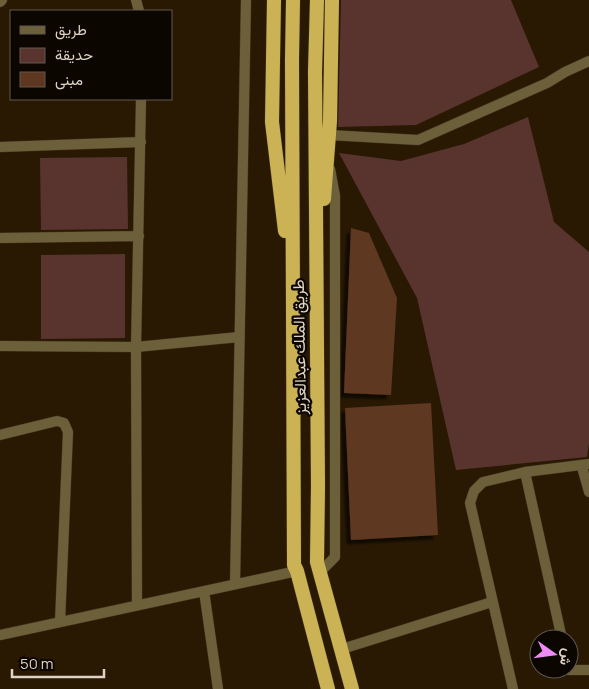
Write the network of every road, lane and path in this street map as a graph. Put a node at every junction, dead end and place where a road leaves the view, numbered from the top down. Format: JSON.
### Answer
{"nodes":[{"id":1,"x":246,"y":0,"type":"edge"},
{"id":2,"x":274,"y":0,"type":"edge"},
{"id":3,"x":294,"y":0,"type":"edge"},
{"id":4,"x":317,"y":0,"type":"edge"},
{"id":5,"x":332,"y":0,"type":"edge"},
{"id":6,"x":589,"y":61,"type":"edge"},
{"id":7,"x":140,"y":100,"type":"edge"},
{"id":8,"x":329,"y":135,"type":"junction"},
{"id":9,"x":140,"y":142,"type":"junction"},
{"id":10,"x":0,"y":148,"type":"edge"},
{"id":11,"x":327,"y":156,"type":"junction"},
{"id":12,"x":139,"y":236,"type":"junction"},
{"id":13,"x":0,"y":238,"type":"edge"},
{"id":14,"x":293,"y":292,"type":"junction"},
{"id":15,"x":316,"y":292,"type":"junction"},
{"id":16,"x":239,"y":337,"type":"junction"},
{"id":17,"x":0,"y":346,"type":"edge"},
{"id":18,"x":136,"y":347,"type":"junction"},
{"id":19,"x":0,"y":436,"type":"edge"},
{"id":20,"x":586,"y":466,"type":"edge"},
{"id":21,"x":526,"y":472,"type":"junction"},
{"id":22,"x":589,"y":492,"type":"edge"},
{"id":23,"x":297,"y":571,"type":"junction"},
{"id":24,"x":320,"y":572,"type":"junction"},
{"id":25,"x":235,"y":584,"type":"junction"},
{"id":26,"x":204,"y":592,"type":"junction"},
{"id":27,"x":492,"y":602,"type":"junction"},
{"id":28,"x":137,"y":605,"type":"junction"},
{"id":29,"x":60,"y":622,"type":"junction"},
{"id":30,"x":560,"y":629,"type":"edge"},
{"id":31,"x":0,"y":636,"type":"edge"},
{"id":32,"x":342,"y":650,"type":"junction"},
{"id":33,"x":218,"y":689,"type":"edge"},
{"id":34,"x":328,"y":689,"type":"edge"},
{"id":35,"x":352,"y":689,"type":"edge"},
{"id":36,"x":513,"y":689,"type":"edge"}],
"edges":[{"from":1,"to":16,"type":"street"},
{"from":2,"to":14,"type":"highway"},
{"from":3,"to":14,"type":"highway","name":"طريق الملك عبدالعزيز"},
{"from":4,"to":15,"type":"highway","name":"طريق الملك عبدالعزيز"},
{"from":5,"to":8,"type":"highway"},
{"from":6,"to":8,"type":"street"},
{"from":7,"to":9,"type":"street"},
{"from":8,"to":11,"type":"highway"},
{"from":9,"to":10,"type":"street"},
{"from":9,"to":12,"type":"street"},
{"from":11,"to":15,"type":"highway"},
{"from":11,"to":24,"type":"street"},
{"from":12,"to":13,"type":"street"},
{"from":12,"to":18,"type":"street"},
{"from":14,"to":23,"type":"highway","name":"طريق الملك عبدالعزيز"},
{"from":15,"to":24,"type":"highway","name":"طريق الملك عبدالعزيز"},
{"from":16,"to":18,"type":"street"},
{"from":16,"to":25,"type":"street"},
{"from":17,"to":18,"type":"street"},
{"from":18,"to":28,"type":"street"},
{"from":19,"to":29,"type":"street"},
{"from":20,"to":21,"type":"street"},
{"from":20,"to":22,"type":"street"},
{"from":21,"to":27,"type":"street"},
{"from":21,"to":30,"type":"street"},
{"from":23,"to":25,"type":"street"},
{"from":23,"to":34,"type":"highway","name":"طريق الملك عبدالعزيز"},
{"from":24,"to":32,"type":"highway","name":"طريق الملك عبدالعزيز"},
{"from":25,"to":26,"type":"street"},
{"from":26,"to":28,"type":"street"},
{"from":26,"to":33,"type":"street"},
{"from":27,"to":32,"type":"street"},
{"from":27,"to":36,"type":"street"},
{"from":28,"to":29,"type":"street"},
{"from":29,"to":31,"type":"street"},
{"from":32,"to":35,"type":"highway","name":"طريق الملك عبدالعزيز"}]}
